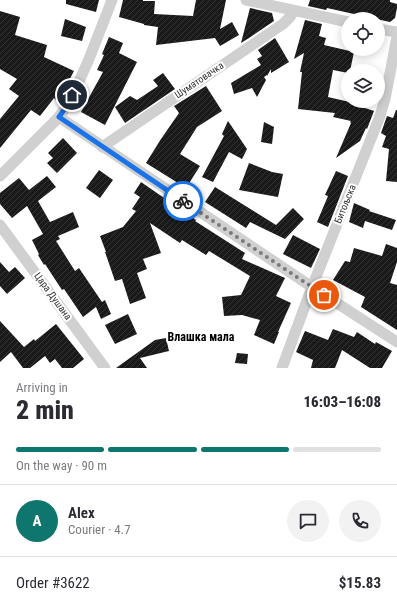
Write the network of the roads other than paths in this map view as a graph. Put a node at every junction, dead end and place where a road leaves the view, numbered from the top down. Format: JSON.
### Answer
{"nodes":[{"id":1,"x":112,"y":0,"type":"edge"},
{"id":2,"x":246,"y":0,"type":"edge"},
{"id":3,"x":294,"y":11,"type":"junction"},
{"id":4,"x":341,"y":21,"type":"edge"},
{"id":5,"x":385,"y":30,"type":"edge"},
{"id":6,"x":397,"y":32,"type":"edge"},
{"id":7,"x":397,"y":37,"type":"edge"},
{"id":8,"x":59,"y":117,"type":"junction"},
{"id":9,"x":102,"y":146,"type":"junction"},
{"id":10,"x":0,"y":176,"type":"edge"},
{"id":11,"x":0,"y":225,"type":"edge"},
{"id":12,"x":312,"y":287,"type":"junction"},
{"id":13,"x":397,"y":342,"type":"edge"},
{"id":14,"x":105,"y":368,"type":"edge"},
{"id":15,"x":282,"y":368,"type":"edge"}],
"edges":[{"from":1,"to":8,"type":"street"},
{"from":2,"to":3,"type":"street"},
{"from":3,"to":4,"type":"street"},
{"from":3,"to":9,"type":"street","name":"Шуматовачка"},
{"from":5,"to":6,"type":"street"},
{"from":7,"to":12,"type":"street","name":"Битољска"},
{"from":8,"to":9,"type":"street"},
{"from":8,"to":10,"type":"street"},
{"from":9,"to":12,"type":"street"},
{"from":11,"to":14,"type":"street","name":"Цара Душана"},
{"from":12,"to":13,"type":"street"},
{"from":12,"to":15,"type":"street","name":"Битољска"}]}
